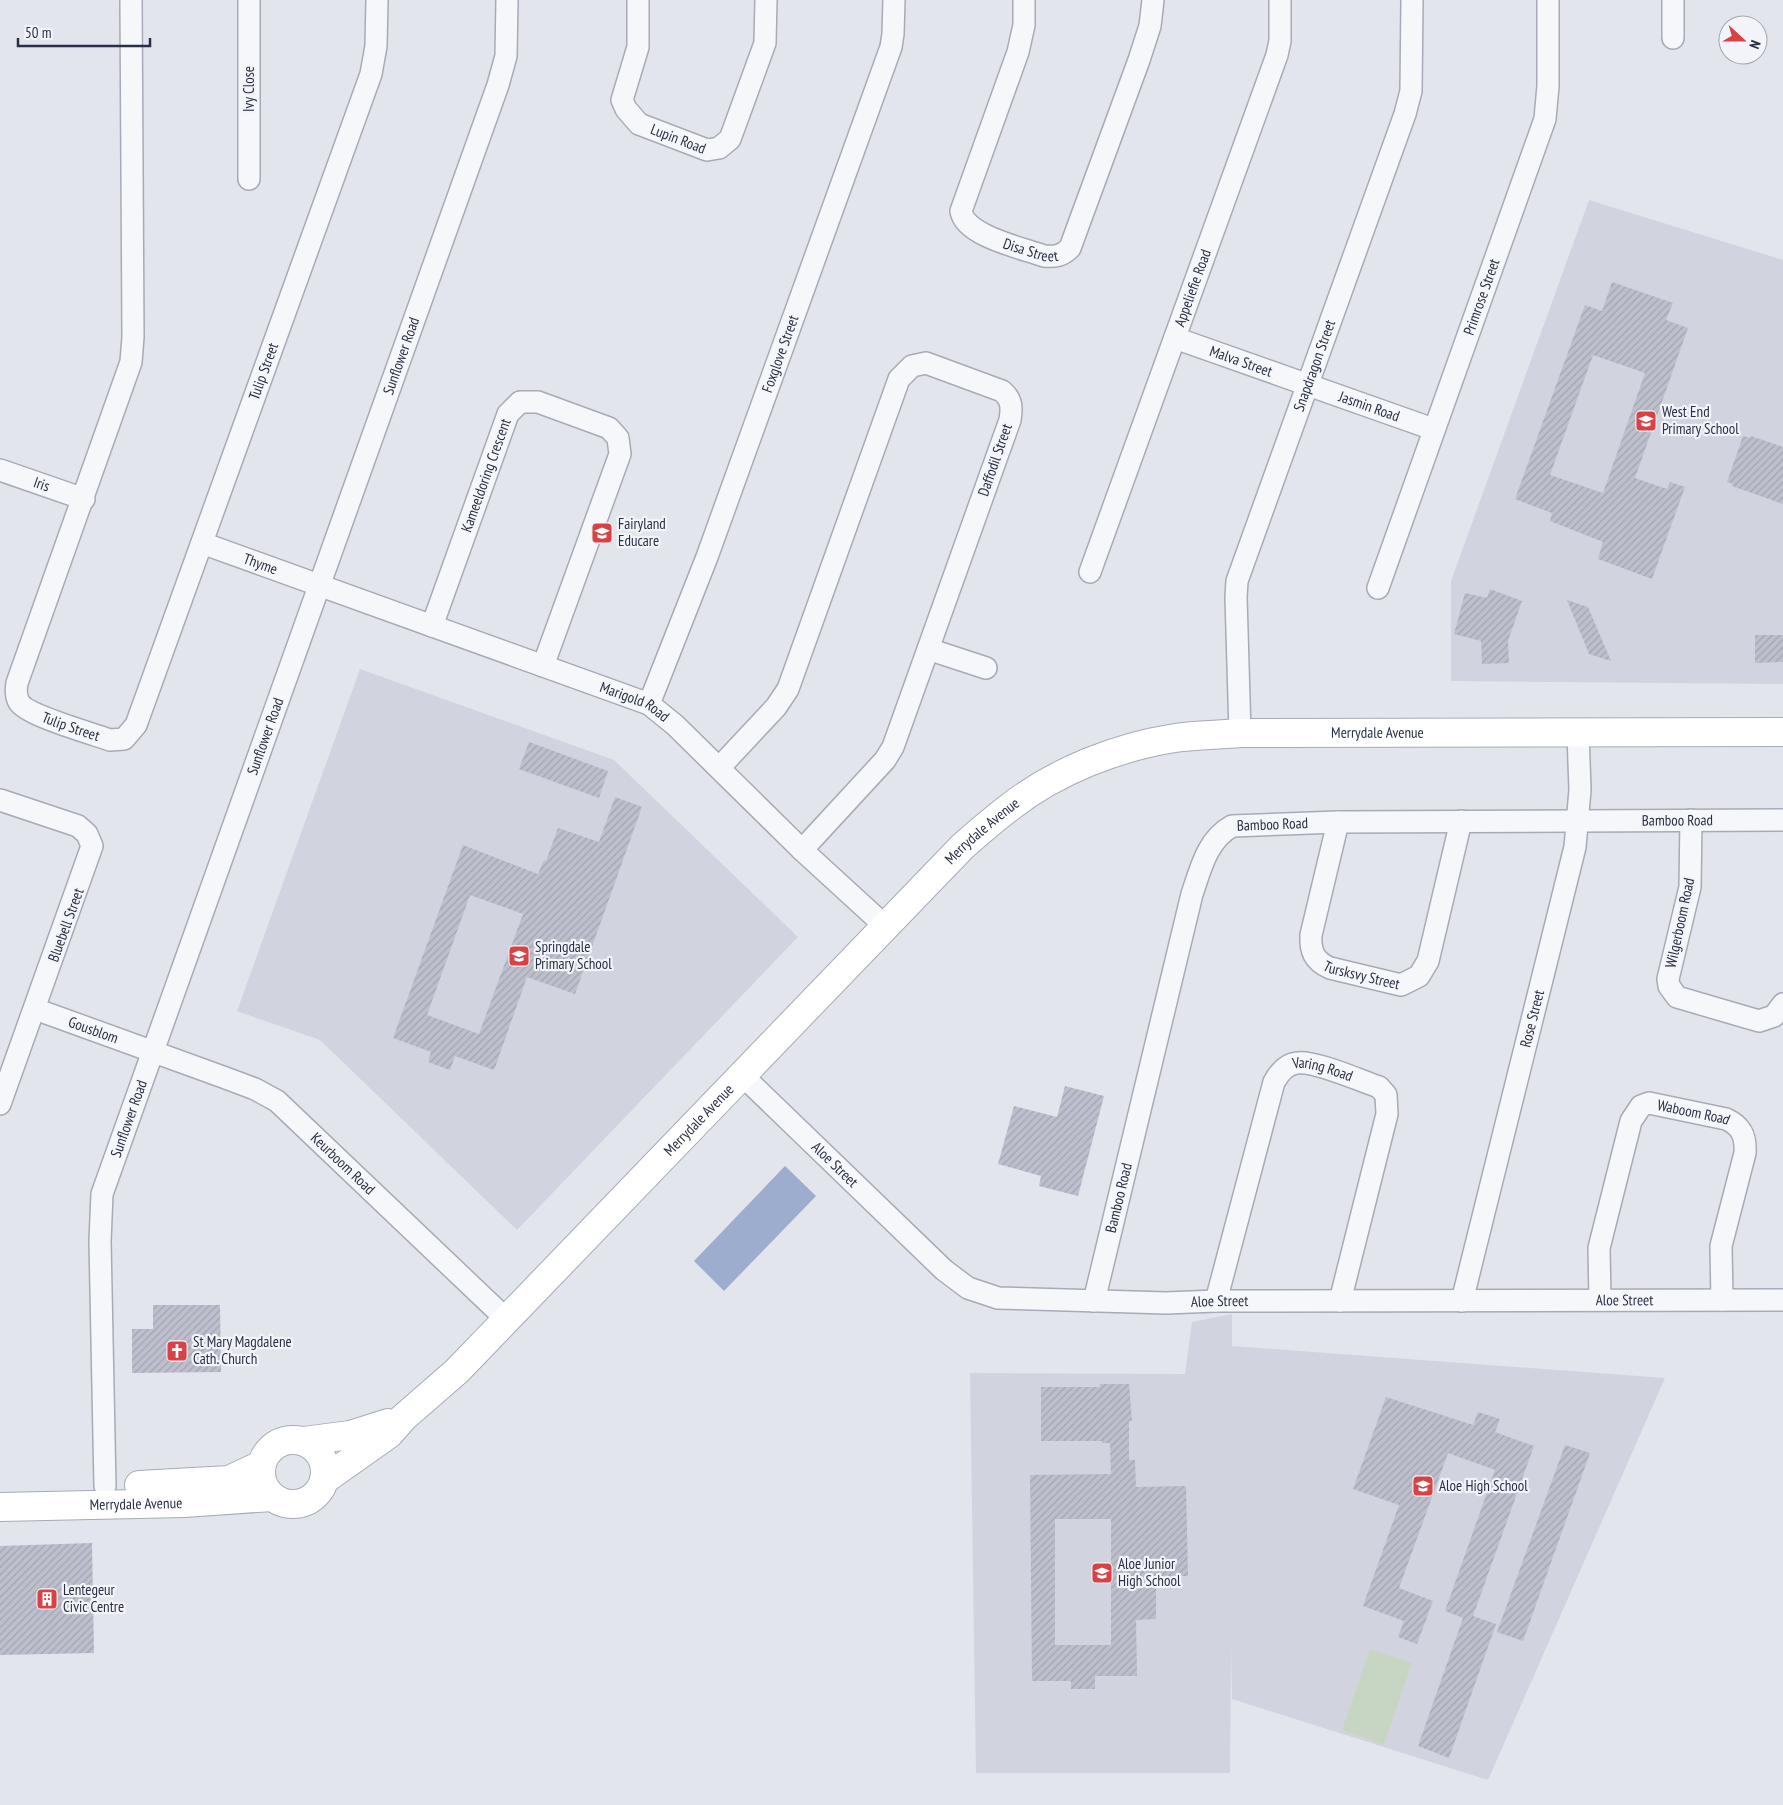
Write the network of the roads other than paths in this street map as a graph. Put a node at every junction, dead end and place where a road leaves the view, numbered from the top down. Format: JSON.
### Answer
{"nodes":[{"id":1,"x":131,"y":0,"type":"edge"},
{"id":2,"x":249,"y":0,"type":"edge"},
{"id":3,"x":377,"y":0,"type":"edge"},
{"id":4,"x":507,"y":0,"type":"edge"},
{"id":5,"x":638,"y":0,"type":"edge"},
{"id":6,"x":766,"y":0,"type":"edge"},
{"id":7,"x":894,"y":0,"type":"edge"},
{"id":8,"x":1024,"y":0,"type":"edge"},
{"id":9,"x":1153,"y":0,"type":"edge"},
{"id":10,"x":1280,"y":0,"type":"edge"},
{"id":11,"x":1412,"y":0,"type":"edge"},
{"id":12,"x":1548,"y":0,"type":"edge"},
{"id":13,"x":1673,"y":0,"type":"edge"},
{"id":14,"x":1673,"y":38,"type":"dead end"},
{"id":15,"x":249,"y":178,"type":"dead end"},
{"id":16,"x":1175,"y":338,"type":"junction"},
{"id":17,"x":1306,"y":386,"type":"junction"},
{"id":18,"x":1433,"y":429,"type":"junction"},
{"id":19,"x":0,"y":470,"type":"edge"},
{"id":20,"x":84,"y":498,"type":"junction"},
{"id":21,"x":202,"y":543,"type":"junction"},
{"id":22,"x":1090,"y":572,"type":"dead end"},
{"id":23,"x":319,"y":585,"type":"junction"},
{"id":24,"x":1378,"y":588,"type":"dead end"},
{"id":25,"x":432,"y":626,"type":"junction"},
{"id":26,"x":928,"y":648,"type":"junction"},
{"id":27,"x":543,"y":666,"type":"junction"},
{"id":28,"x":986,"y":668,"type":"dead end"},
{"id":29,"x":649,"y":704,"type":"junction"},
{"id":30,"x":1783,"y":732,"type":"edge"},
{"id":31,"x":1240,"y":733,"type":"junction"},
{"id":32,"x":1578,"y":733,"type":"junction"},
{"id":33,"x":719,"y":768,"type":"junction"},
{"id":34,"x":0,"y":800,"type":"edge"},
{"id":35,"x":1691,"y":820,"type":"junction"},
{"id":36,"x":1783,"y":820,"type":"edge"},
{"id":37,"x":1460,"y":821,"type":"junction"},
{"id":38,"x":1579,"y":821,"type":"junction"},
{"id":39,"x":1338,"y":822,"type":"junction"},
{"id":40,"x":802,"y":850,"type":"junction"},
{"id":41,"x":885,"y":926,"type":"junction"},
{"id":42,"x":1783,"y":1004,"type":"edge"},
{"id":43,"x":35,"y":1009,"type":"junction"},
{"id":44,"x":152,"y":1052,"type":"junction"},
{"id":45,"x":742,"y":1075,"type":"junction"},
{"id":46,"x":0,"y":1104,"type":"edge"},
{"id":47,"x":1216,"y":1300,"type":"junction"},
{"id":48,"x":1600,"y":1300,"type":"junction"},
{"id":49,"x":1722,"y":1300,"type":"junction"},
{"id":50,"x":1783,"y":1300,"type":"edge"},
{"id":51,"x":1094,"y":1301,"type":"junction"},
{"id":52,"x":1340,"y":1301,"type":"junction"},
{"id":53,"x":1462,"y":1301,"type":"junction"},
{"id":54,"x":506,"y":1320,"type":"junction"},
{"id":55,"x":403,"y":1418,"type":"junction"},
{"id":56,"x":304,"y":1441,"type":"junction"},
{"id":57,"x":261,"y":1465,"type":"junction"},
{"id":58,"x":324,"y":1480,"type":"junction"},
{"id":59,"x":105,"y":1486,"type":"junction"},
{"id":60,"x":0,"y":1488,"type":"edge"},
{"id":61,"x":272,"y":1497,"type":"junction"},
{"id":62,"x":0,"y":1508,"type":"edge"}],
"edges":[{"from":1,"to":20,"type":"street","name":"Tulip Street"},
{"from":2,"to":15,"type":"street","name":"Ivy Close"},
{"from":3,"to":21,"type":"street","name":"Tulip Street"},
{"from":4,"to":23,"type":"street","name":"Sunflower Road"},
{"from":5,"to":6,"type":"street","name":"Lupin Road"},
{"from":7,"to":29,"type":"street","name":"Foxglove Street"},
{"from":8,"to":9,"type":"street","name":"Disa Street"},
{"from":10,"to":16,"type":"street","name":"Appeliefie Road"},
{"from":11,"to":17,"type":"street","name":"Snapdragon Street"},
{"from":12,"to":18,"type":"street","name":"Primrose Street"},
{"from":13,"to":14,"type":"street"},
{"from":16,"to":17,"type":"street","name":"Malva Street"},
{"from":16,"to":22,"type":"street","name":"Appeliefie Road"},
{"from":17,"to":18,"type":"street","name":"Jasmin Road"},
{"from":17,"to":31,"type":"street","name":"Snapdragon Street"},
{"from":18,"to":24,"type":"street","name":"Primrose Street"},
{"from":19,"to":20,"type":"street","name":"Iris"},
{"from":20,"to":21,"type":"street","name":"Tulip Street"},
{"from":21,"to":23,"type":"street","name":"Thyme"},
{"from":23,"to":25,"type":"street","name":"Marigold Road"},
{"from":23,"to":44,"type":"street","name":"Sunflower Road"},
{"from":25,"to":27,"type":"street","name":"Marigold Road"},
{"from":25,"to":27,"type":"street","name":"Kameeldoring Crescent"},
{"from":26,"to":28,"type":"street"},
{"from":26,"to":33,"type":"street","name":"Daffodil Street"},
{"from":26,"to":40,"type":"street","name":"Daffodil Street"},
{"from":27,"to":29,"type":"street","name":"Marigold Road"},
{"from":29,"to":33,"type":"street","name":"Marigold Road"},
{"from":30,"to":32,"type":"street","name":"Merrydale Avenue"},
{"from":31,"to":32,"type":"street","name":"Merrydale Avenue"},
{"from":31,"to":41,"type":"street","name":"Merrydale Avenue"},
{"from":32,"to":38,"type":"street","name":"Rose Street"},
{"from":33,"to":40,"type":"street","name":"Marigold Road"},
{"from":34,"to":43,"type":"street","name":"Bluebell Street"},
{"from":35,"to":36,"type":"street","name":"Bamboo Road"},
{"from":35,"to":38,"type":"street","name":"Bamboo Road"},
{"from":35,"to":42,"type":"street","name":"Wilgerboom Road"},
{"from":37,"to":38,"type":"street","name":"Bamboo Road"},
{"from":37,"to":39,"type":"street","name":"Bamboo Road"},
{"from":37,"to":39,"type":"street","name":"Tursksvy Street"},
{"from":38,"to":53,"type":"street","name":"Rose Street"},
{"from":39,"to":51,"type":"street","name":"Bamboo Road"},
{"from":40,"to":41,"type":"street","name":"Marigold Road"},
{"from":41,"to":45,"type":"street","name":"Merrydale Avenue"},
{"from":43,"to":44,"type":"street","name":"Gousblom"},
{"from":43,"to":46,"type":"street","name":"Bluebell Street"},
{"from":44,"to":54,"type":"street","name":"Keurboom Road"},
{"from":44,"to":59,"type":"street","name":"Sunflower Road"},
{"from":45,"to":51,"type":"street","name":"Aloe Street"},
{"from":45,"to":54,"type":"street","name":"Merrydale Avenue"},
{"from":47,"to":51,"type":"street","name":"Aloe Street"},
{"from":47,"to":52,"type":"street","name":"Aloe Street"},
{"from":47,"to":52,"type":"street","name":"Varing Road"},
{"from":48,"to":49,"type":"street","name":"Aloe Street"},
{"from":48,"to":49,"type":"street","name":"Waboom Road"},
{"from":48,"to":53,"type":"street","name":"Aloe Street"},
{"from":49,"to":50,"type":"street","name":"Aloe Street"},
{"from":52,"to":53,"type":"street","name":"Aloe Street"},
{"from":54,"to":55,"type":"street","name":"Merrydale Avenue"},
{"from":55,"to":56,"type":"street","name":"Merrydale Avenue"},
{"from":55,"to":58,"type":"street","name":"Merrydale Avenue"},
{"from":56,"to":57,"type":"street"},
{"from":56,"to":58,"type":"street"},
{"from":57,"to":59,"type":"street","name":"Merrydale Avenue"},
{"from":57,"to":61,"type":"street"},
{"from":58,"to":61,"type":"street"},
{"from":59,"to":60,"type":"street","name":"Merrydale Avenue"},
{"from":61,"to":62,"type":"street","name":"Merrydale Avenue"}]}
